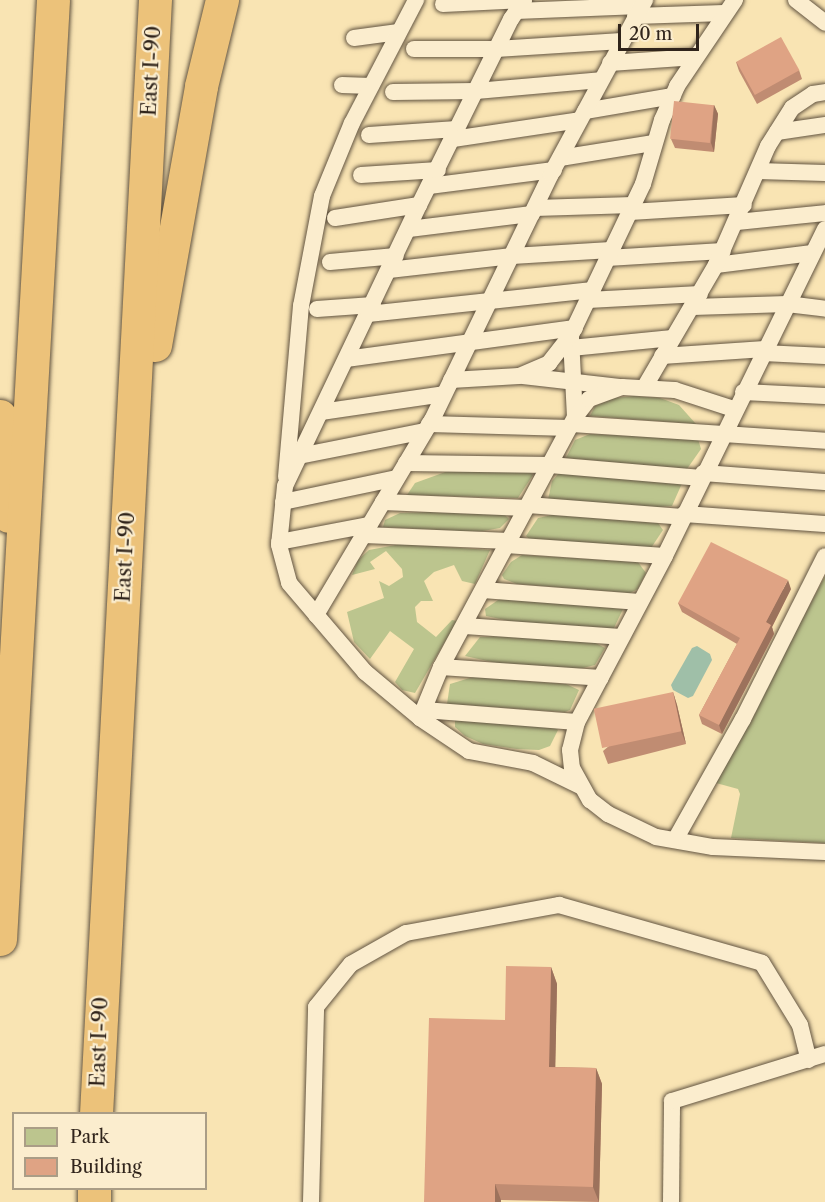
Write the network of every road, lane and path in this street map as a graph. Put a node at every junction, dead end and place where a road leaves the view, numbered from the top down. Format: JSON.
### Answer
{"nodes":[{"id":1,"x":53,"y":0,"type":"edge"},
{"id":2,"x":155,"y":0,"type":"edge"},
{"id":3,"x":222,"y":0,"type":"edge"},
{"id":4,"x":416,"y":0,"type":"edge"},
{"id":5,"x":796,"y":0,"type":"edge"},
{"id":6,"x":443,"y":4,"type":"dead end"},
{"id":7,"x":521,"y":4,"type":"edge"},
{"id":8,"x":730,"y":6,"type":"edge"},
{"id":9,"x":640,"y":7,"type":"edge"},
{"id":10,"x":825,"y":23,"type":"edge"},
{"id":11,"x":399,"y":32,"type":"junction"},
{"id":12,"x":354,"y":38,"type":"dead end"},
{"id":13,"x":622,"y":41,"type":"junction"},
{"id":14,"x":414,"y":49,"type":"dead end"},
{"id":15,"x":496,"y":49,"type":"junction"},
{"id":16,"x":696,"y":57,"type":"junction"},
{"id":17,"x":610,"y":63,"type":"junction"},
{"id":18,"x":601,"y":80,"type":"junction"},
{"id":19,"x":342,"y":85,"type":"dead end"},
{"id":20,"x":371,"y":86,"type":"junction"},
{"id":21,"x":476,"y":91,"type":"junction"},
{"id":22,"x":393,"y":92,"type":"dead end"},
{"id":23,"x":825,"y":92,"type":"edge"},
{"id":24,"x":673,"y":96,"type":"junction"},
{"id":25,"x":582,"y":116,"type":"junction"},
{"id":26,"x":825,"y":125,"type":"edge"},
{"id":27,"x":777,"y":132,"type":"junction"},
{"id":28,"x":455,"y":134,"type":"junction"},
{"id":29,"x":369,"y":135,"type":"dead end"},
{"id":30,"x":654,"y":143,"type":"junction"},
{"id":31,"x":557,"y":164,"type":"junction"},
{"id":32,"x":438,"y":171,"type":"junction"},
{"id":33,"x":758,"y":171,"type":"junction"},
{"id":34,"x":825,"y":173,"type":"edge"},
{"id":35,"x":361,"y":175,"type":"dead end"},
{"id":36,"x":429,"y":186,"type":"junction"},
{"id":37,"x":419,"y":205,"type":"junction"},
{"id":38,"x":744,"y":205,"type":"junction"},
{"id":39,"x":631,"y":208,"type":"junction"},
{"id":40,"x":534,"y":211,"type":"junction"},
{"id":41,"x":825,"y":213,"type":"edge"},
{"id":42,"x":335,"y":218,"type":"dead end"},
{"id":43,"x":737,"y":222,"type":"junction"},
{"id":44,"x":409,"y":229,"type":"junction"},
{"id":45,"x":825,"y":229,"type":"edge"},
{"id":46,"x":609,"y":254,"type":"junction"},
{"id":47,"x":512,"y":256,"type":"junction"},
{"id":48,"x":719,"y":258,"type":"junction"},
{"id":49,"x":810,"y":259,"type":"junction"},
{"id":50,"x":330,"y":262,"type":"dead end"},
{"id":51,"x":393,"y":263,"type":"junction"},
{"id":52,"x":825,"y":266,"type":"edge"},
{"id":53,"x":590,"y":295,"type":"junction"},
{"id":54,"x":490,"y":300,"type":"junction"},
{"id":55,"x":697,"y":301,"type":"junction"},
{"id":56,"x":787,"y":304,"type":"junction"},
{"id":57,"x":318,"y":309,"type":"dead end"},
{"id":58,"x":370,"y":309,"type":"junction"},
{"id":59,"x":825,"y":309,"type":"edge"},
{"id":60,"x":572,"y":337,"type":"junction"},
{"id":61,"x":673,"y":338,"type":"junction"},
{"id":62,"x":470,"y":341,"type":"junction"},
{"id":63,"x":764,"y":351,"type":"junction"},
{"id":64,"x":662,"y":356,"type":"junction"},
{"id":65,"x":825,"y":356,"type":"edge"},
{"id":66,"x":346,"y":359,"type":"junction"},
{"id":67,"x":519,"y":376,"type":"junction"},
{"id":68,"x":574,"y":379,"type":"junction"},
{"id":69,"x":448,"y":387,"type":"junction"},
{"id":70,"x":622,"y":387,"type":"junction"},
{"id":71,"x":644,"y":388,"type":"junction"},
{"id":72,"x":743,"y":392,"type":"junction"},
{"id":73,"x":825,"y":396,"type":"edge"},
{"id":74,"x":734,"y":409,"type":"junction"},
{"id":75,"x":321,"y":412,"type":"junction"},
{"id":76,"x":0,"y":416,"type":"edge"},
{"id":77,"x":572,"y":423,"type":"junction"},
{"id":78,"x":427,"y":428,"type":"junction"},
{"id":79,"x":722,"y":434,"type":"junction"},
{"id":80,"x":825,"y":441,"type":"edge"},
{"id":81,"x":299,"y":456,"type":"junction"},
{"id":82,"x":406,"y":463,"type":"junction"},
{"id":83,"x":550,"y":465,"type":"junction"},
{"id":84,"x":702,"y":475,"type":"junction"},
{"id":85,"x":397,"y":478,"type":"junction"},
{"id":86,"x":825,"y":482,"type":"edge"},
{"id":87,"x":284,"y":494,"type":"junction"},
{"id":88,"x":383,"y":502,"type":"junction"},
{"id":89,"x":527,"y":506,"type":"junction"},
{"id":90,"x":684,"y":515,"type":"junction"},
{"id":91,"x":825,"y":524,"type":"edge"},
{"id":92,"x":126,"y":525,"type":"junction"},
{"id":93,"x":367,"y":530,"type":"junction"},
{"id":94,"x":279,"y":542,"type":"junction"},
{"id":95,"x":508,"y":543,"type":"junction"},
{"id":96,"x":665,"y":556,"type":"junction"},
{"id":97,"x":825,"y":556,"type":"edge"},
{"id":98,"x":483,"y":590,"type":"junction"},
{"id":99,"x":640,"y":602,"type":"junction"},
{"id":100,"x":316,"y":615,"type":"junction"},
{"id":101,"x":465,"y":626,"type":"junction"},
{"id":102,"x":621,"y":637,"type":"junction"},
{"id":103,"x":18,"y":650,"type":"junction"},
{"id":104,"x":441,"y":667,"type":"junction"},
{"id":105,"x":601,"y":678,"type":"junction"},
{"id":106,"x":422,"y":714,"type":"junction"},
{"id":107,"x":577,"y":722,"type":"junction"},
{"id":108,"x":580,"y":786,"type":"junction"},
{"id":109,"x":675,"y":840,"type":"junction"},
{"id":110,"x":825,"y":852,"type":"edge"},
{"id":111,"x":0,"y":939,"type":"edge"},
{"id":112,"x":825,"y":1054,"type":"edge"},
{"id":113,"x":809,"y":1060,"type":"junction"},
{"id":114,"x":96,"y":1112,"type":"edge"},
{"id":115,"x":311,"y":1202,"type":"edge"},
{"id":116,"x":670,"y":1202,"type":"edge"}],
"edges":[{"from":1,"to":103,"type":"highway"},
{"from":2,"to":92,"type":"highway","name":"East I-90"},
{"from":3,"to":92,"type":"highway"},
{"from":4,"to":11,"type":"lane"},
{"from":5,"to":10,"type":"lane"},
{"from":6,"to":7,"type":"lane"},
{"from":7,"to":9,"type":"lane"},
{"from":7,"to":15,"type":"lane"},
{"from":8,"to":9,"type":"lane"},
{"from":8,"to":16,"type":"lane"},
{"from":9,"to":13,"type":"lane"},
{"from":11,"to":12,"type":"lane"},
{"from":11,"to":20,"type":"lane"},
{"from":13,"to":15,"type":"lane"},
{"from":13,"to":17,"type":"lane"},
{"from":14,"to":15,"type":"lane"},
{"from":15,"to":21,"type":"lane"},
{"from":16,"to":17,"type":"lane"},
{"from":16,"to":24,"type":"lane"},
{"from":17,"to":18,"type":"lane"},
{"from":18,"to":21,"type":"lane"},
{"from":18,"to":25,"type":"lane"},
{"from":19,"to":20,"type":"lane"},
{"from":20,"to":87,"type":"lane"},
{"from":21,"to":22,"type":"lane"},
{"from":21,"to":28,"type":"lane"},
{"from":23,"to":27,"type":"lane"},
{"from":24,"to":25,"type":"lane"},
{"from":24,"to":30,"type":"lane"},
{"from":25,"to":28,"type":"lane"},
{"from":25,"to":31,"type":"lane"},
{"from":26,"to":27,"type":"lane"},
{"from":27,"to":33,"type":"lane"},
{"from":28,"to":29,"type":"lane"},
{"from":28,"to":32,"type":"lane"},
{"from":30,"to":31,"type":"lane"},
{"from":30,"to":39,"type":"lane"},
{"from":31,"to":36,"type":"lane"},
{"from":31,"to":40,"type":"lane"},
{"from":32,"to":35,"type":"lane"},
{"from":32,"to":36,"type":"lane"},
{"from":33,"to":34,"type":"lane"},
{"from":33,"to":38,"type":"lane"},
{"from":36,"to":37,"type":"lane"},
{"from":37,"to":42,"type":"lane"},
{"from":37,"to":44,"type":"lane"},
{"from":38,"to":39,"type":"lane"},
{"from":38,"to":43,"type":"lane"},
{"from":39,"to":40,"type":"lane"},
{"from":39,"to":46,"type":"lane"},
{"from":40,"to":44,"type":"lane"},
{"from":40,"to":47,"type":"lane"},
{"from":41,"to":43,"type":"lane"},
{"from":43,"to":48,"type":"lane"},
{"from":44,"to":51,"type":"lane"},
{"from":45,"to":49,"type":"lane"},
{"from":46,"to":47,"type":"lane"},
{"from":46,"to":48,"type":"lane"},
{"from":46,"to":53,"type":"lane"},
{"from":47,"to":51,"type":"lane"},
{"from":47,"to":54,"type":"lane"},
{"from":48,"to":49,"type":"lane"},
{"from":48,"to":55,"type":"lane"},
{"from":49,"to":52,"type":"lane"},
{"from":49,"to":56,"type":"lane"},
{"from":50,"to":51,"type":"lane"},
{"from":51,"to":58,"type":"lane"},
{"from":53,"to":54,"type":"lane"},
{"from":53,"to":55,"type":"lane"},
{"from":53,"to":60,"type":"lane"},
{"from":54,"to":58,"type":"lane"},
{"from":54,"to":62,"type":"lane"},
{"from":55,"to":56,"type":"lane"},
{"from":55,"to":61,"type":"lane"},
{"from":56,"to":59,"type":"lane"},
{"from":56,"to":63,"type":"lane"},
{"from":57,"to":58,"type":"lane"},
{"from":58,"to":66,"type":"lane"},
{"from":60,"to":61,"type":"lane"},
{"from":60,"to":62,"type":"lane"},
{"from":60,"to":67,"type":"lane"},
{"from":60,"to":68,"type":"lane"},
{"from":61,"to":64,"type":"lane"},
{"from":62,"to":66,"type":"lane"},
{"from":62,"to":69,"type":"lane"},
{"from":63,"to":64,"type":"lane"},
{"from":63,"to":65,"type":"lane"},
{"from":63,"to":72,"type":"lane"},
{"from":64,"to":71,"type":"lane"},
{"from":66,"to":75,"type":"lane"},
{"from":67,"to":68,"type":"lane"},
{"from":67,"to":69,"type":"lane"},
{"from":68,"to":70,"type":"lane"},
{"from":68,"to":77,"type":"lane"},
{"from":69,"to":75,"type":"lane"},
{"from":69,"to":78,"type":"lane"},
{"from":70,"to":71,"type":"lane"},
{"from":70,"to":77,"type":"lane"},
{"from":71,"to":74,"type":"lane"},
{"from":72,"to":73,"type":"lane"},
{"from":72,"to":74,"type":"lane"},
{"from":74,"to":79,"type":"lane"},
{"from":75,"to":81,"type":"lane"},
{"from":76,"to":103,"type":"highway"},
{"from":77,"to":78,"type":"lane"},
{"from":77,"to":79,"type":"lane"},
{"from":77,"to":83,"type":"lane"},
{"from":78,"to":81,"type":"lane"},
{"from":78,"to":82,"type":"lane"},
{"from":79,"to":80,"type":"lane"},
{"from":79,"to":84,"type":"lane"},
{"from":81,"to":87,"type":"lane"},
{"from":82,"to":83,"type":"lane"},
{"from":82,"to":85,"type":"lane"},
{"from":83,"to":84,"type":"lane"},
{"from":83,"to":89,"type":"lane"},
{"from":84,"to":86,"type":"lane"},
{"from":84,"to":90,"type":"lane"},
{"from":85,"to":87,"type":"lane"},
{"from":85,"to":88,"type":"lane"},
{"from":87,"to":94,"type":"lane"},
{"from":88,"to":89,"type":"lane"},
{"from":88,"to":93,"type":"lane"},
{"from":89,"to":90,"type":"lane"},
{"from":89,"to":95,"type":"lane"},
{"from":90,"to":91,"type":"lane"},
{"from":90,"to":96,"type":"lane"},
{"from":92,"to":114,"type":"highway","name":"East I-90"},
{"from":93,"to":94,"type":"lane"},
{"from":93,"to":95,"type":"lane"},
{"from":93,"to":100,"type":"lane"},
{"from":94,"to":100,"type":"lane"},
{"from":95,"to":96,"type":"lane"},
{"from":95,"to":98,"type":"lane"},
{"from":96,"to":99,"type":"lane"},
{"from":97,"to":109,"type":"lane"},
{"from":98,"to":99,"type":"lane"},
{"from":98,"to":101,"type":"lane"},
{"from":99,"to":102,"type":"lane"},
{"from":100,"to":106,"type":"lane"},
{"from":101,"to":102,"type":"lane"},
{"from":101,"to":104,"type":"lane"},
{"from":102,"to":105,"type":"lane"},
{"from":103,"to":111,"type":"highway"},
{"from":104,"to":105,"type":"lane"},
{"from":104,"to":106,"type":"lane"},
{"from":105,"to":107,"type":"lane"},
{"from":106,"to":107,"type":"lane"},
{"from":106,"to":108,"type":"lane"},
{"from":107,"to":108,"type":"lane"},
{"from":108,"to":109,"type":"lane"},
{"from":109,"to":110,"type":"lane"},
{"from":112,"to":113,"type":"lane"},
{"from":113,"to":115,"type":"lane"},
{"from":113,"to":116,"type":"lane"}]}
